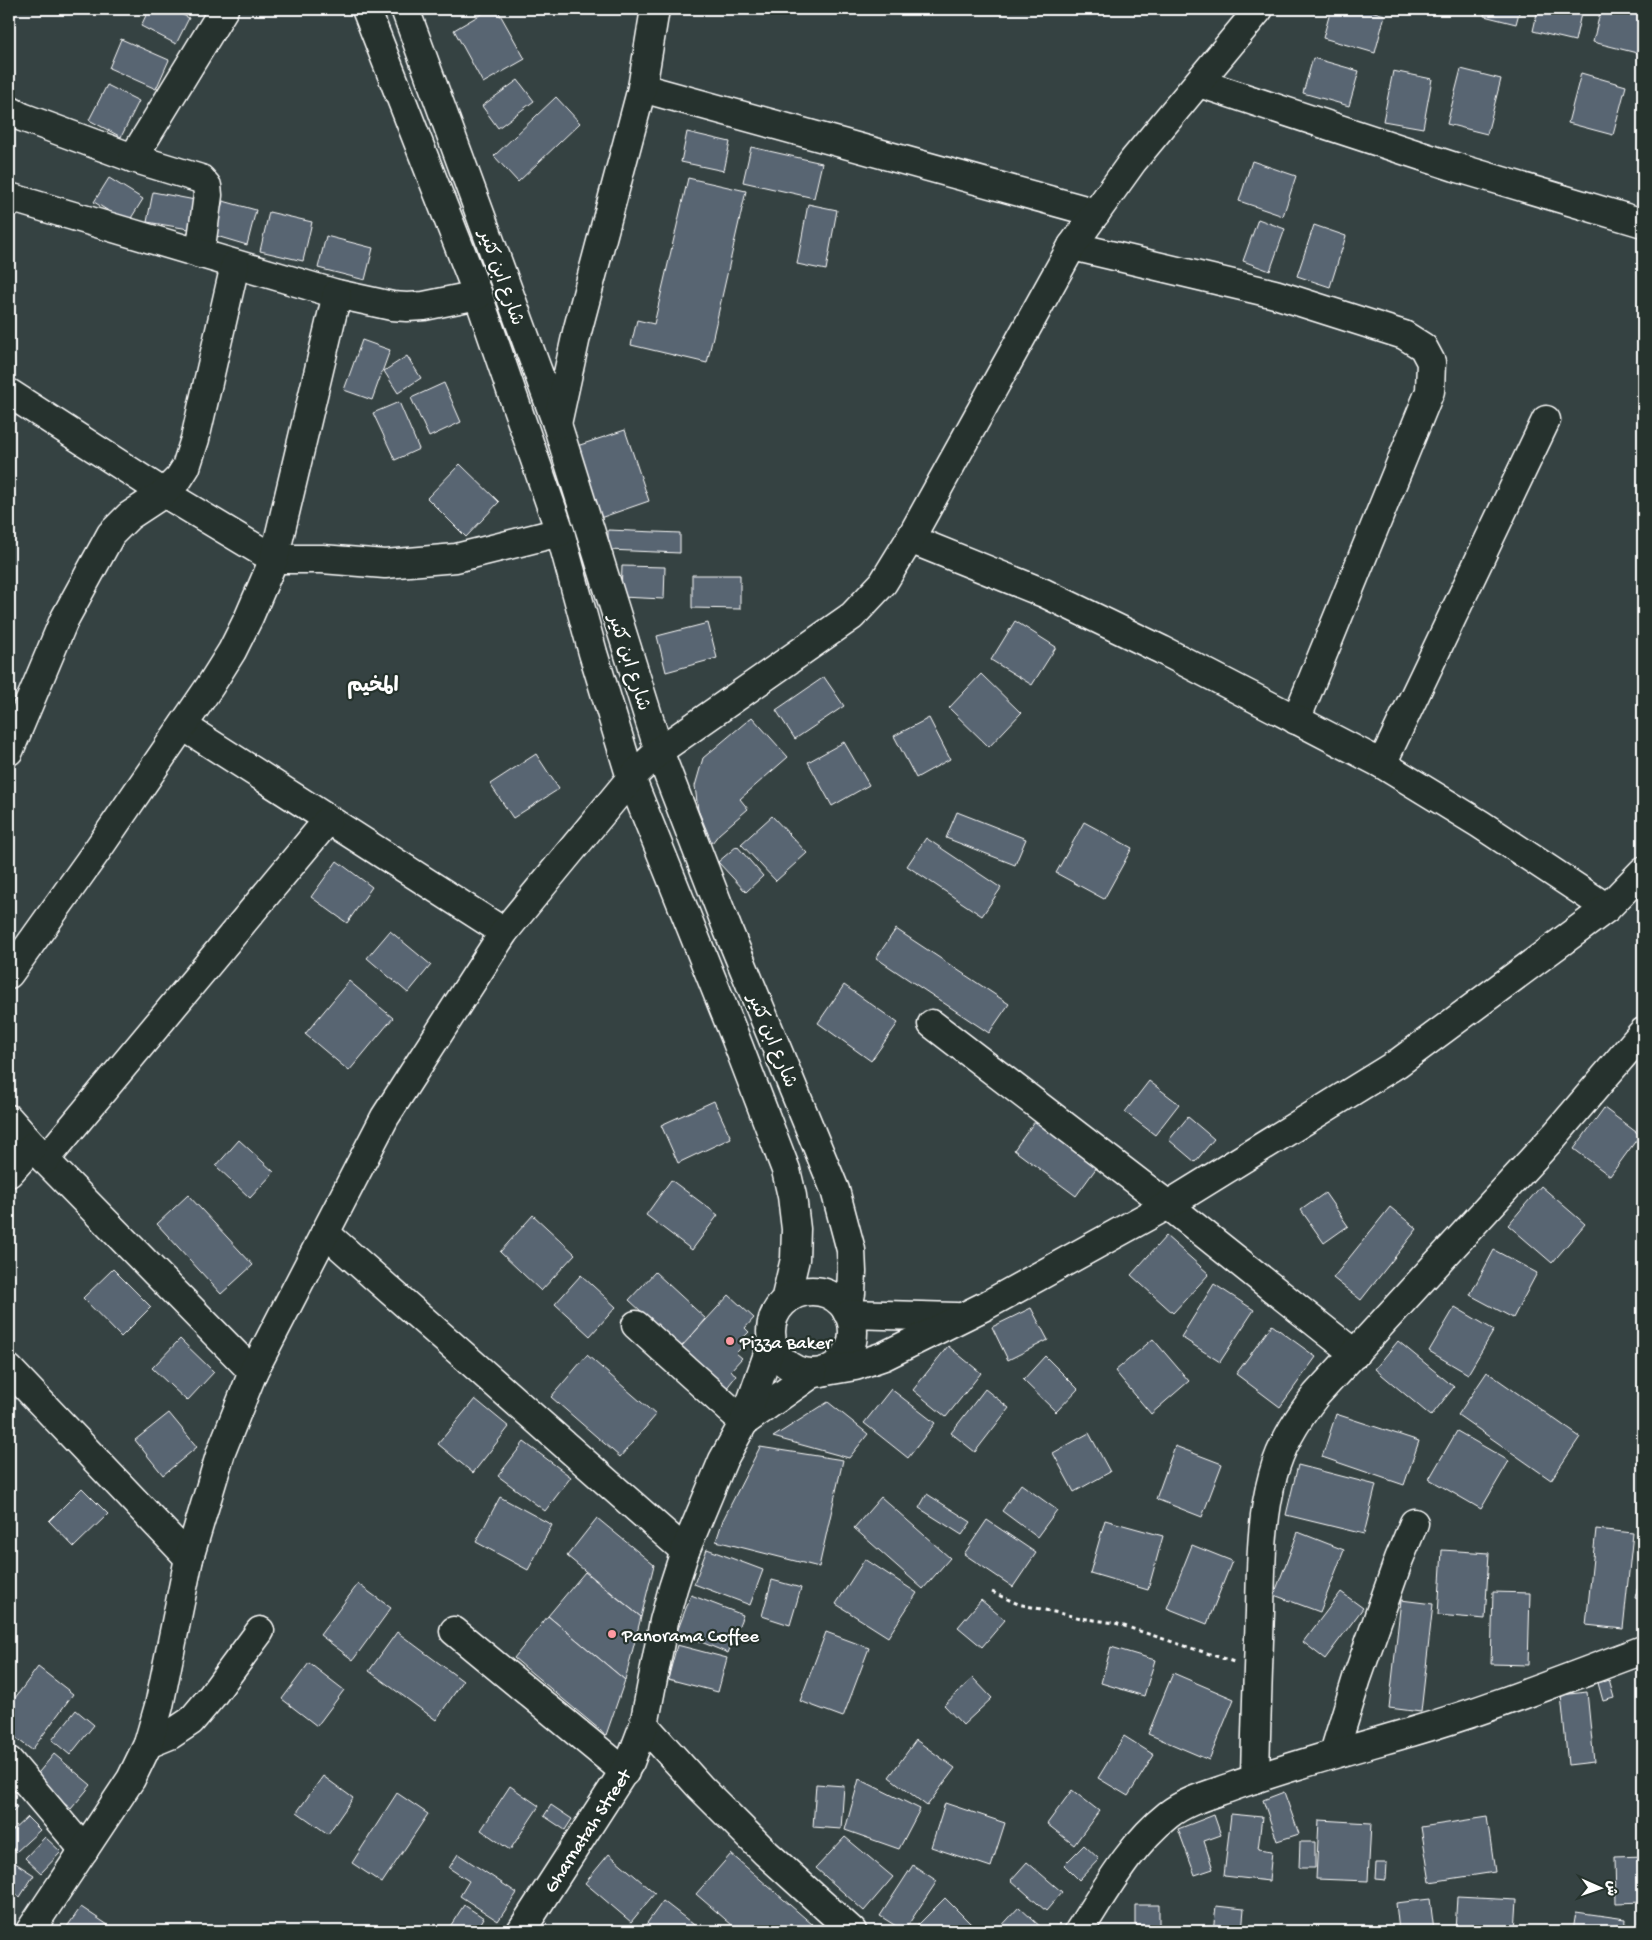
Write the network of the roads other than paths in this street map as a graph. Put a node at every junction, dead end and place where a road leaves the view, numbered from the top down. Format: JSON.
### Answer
{"nodes":[{"id":1,"x":224,"y":9,"type":"edge"},
{"id":2,"x":366,"y":9,"type":"edge"},
{"id":3,"x":405,"y":9,"type":"edge"},
{"id":4,"x":655,"y":9,"type":"edge"},
{"id":5,"x":1259,"y":9,"type":"edge"},
{"id":6,"x":1199,"y":83,"type":"junction"},
{"id":7,"x":642,"y":88,"type":"junction"},
{"id":8,"x":9,"y":110,"type":"edge"},
{"id":9,"x":133,"y":158,"type":"junction"},
{"id":10,"x":9,"y":197,"type":"edge"},
{"id":11,"x":1096,"y":213,"type":"junction"},
{"id":12,"x":1643,"y":223,"type":"edge"},
{"id":13,"x":1072,"y":246,"type":"junction"},
{"id":14,"x":200,"y":254,"type":"junction"},
{"id":15,"x":235,"y":265,"type":"junction"},
{"id":16,"x":337,"y":294,"type":"junction"},
{"id":17,"x":478,"y":295,"type":"junction"},
{"id":18,"x":9,"y":393,"type":"edge"},
{"id":19,"x":1546,"y":420,"type":"dead end"},
{"id":20,"x":557,"y":424,"type":"junction"},
{"id":21,"x":164,"y":492,"type":"junction"},
{"id":22,"x":560,"y":532,"type":"junction"},
{"id":23,"x":910,"y":539,"type":"junction"},
{"id":24,"x":274,"y":559,"type":"junction"},
{"id":25,"x":1296,"y":720,"type":"junction"},
{"id":26,"x":182,"y":726,"type":"junction"},
{"id":27,"x":10,"y":740,"type":"edge"},
{"id":28,"x":660,"y":752,"type":"junction"},
{"id":29,"x":1382,"y":764,"type":"junction"},
{"id":30,"x":631,"y":778,"type":"junction"},
{"id":31,"x":328,"y":820,"type":"junction"},
{"id":32,"x":1643,"y":871,"type":"edge"},
{"id":33,"x":1607,"y":908,"type":"junction"},
{"id":34,"x":504,"y":932,"type":"junction"},
{"id":35,"x":9,"y":974,"type":"edge"},
{"id":36,"x":932,"y":1024,"type":"dead end"},
{"id":37,"x":1643,"y":1032,"type":"edge"},
{"id":38,"x":9,"y":1119,"type":"edge"},
{"id":39,"x":39,"y":1153,"type":"junction"},
{"id":40,"x":9,"y":1174,"type":"edge"},
{"id":41,"x":1168,"y":1205,"type":"junction"},
{"id":42,"x":325,"y":1233,"type":"junction"},
{"id":43,"x":785,"y":1301,"type":"junction"},
{"id":44,"x":848,"y":1313,"type":"junction"},
{"id":45,"x":962,"y":1316,"type":"junction"},
{"id":46,"x":636,"y":1325,"type":"dead end"},
{"id":47,"x":772,"y":1343,"type":"junction"},
{"id":48,"x":1354,"y":1354,"type":"junction"},
{"id":49,"x":9,"y":1369,"type":"edge"},
{"id":50,"x":253,"y":1372,"type":"junction"},
{"id":51,"x":819,"y":1372,"type":"junction"},
{"id":52,"x":744,"y":1422,"type":"junction"},
{"id":53,"x":1414,"y":1523,"type":"dead end"},
{"id":54,"x":685,"y":1550,"type":"junction"},
{"id":55,"x":190,"y":1558,"type":"junction"},
{"id":56,"x":260,"y":1631,"type":"dead end"},
{"id":57,"x":454,"y":1631,"type":"dead end"},
{"id":58,"x":1643,"y":1650,"type":"edge"},
{"id":59,"x":644,"y":1725,"type":"junction"},
{"id":60,"x":148,"y":1744,"type":"junction"},
{"id":61,"x":1334,"y":1753,"type":"junction"},
{"id":62,"x":9,"y":1761,"type":"edge"},
{"id":63,"x":625,"y":1772,"type":"junction"},
{"id":64,"x":1254,"y":1779,"type":"junction"},
{"id":65,"x":84,"y":1850,"type":"junction"},
{"id":66,"x":30,"y":1931,"type":"edge"},
{"id":67,"x":521,"y":1931,"type":"edge"},
{"id":68,"x":852,"y":1931,"type":"edge"},
{"id":69,"x":1079,"y":1931,"type":"edge"}],
"edges":[{"from":1,"to":9,"type":"street"},
{"from":2,"to":17,"type":"street","name":"شارع ابن كثير"},
{"from":3,"to":20,"type":"street","name":"شارع ابن كثير"},
{"from":4,"to":7,"type":"street"},
{"from":5,"to":6,"type":"street"},
{"from":6,"to":11,"type":"street"},
{"from":6,"to":12,"type":"street"},
{"from":7,"to":11,"type":"street"},
{"from":7,"to":20,"type":"street"},
{"from":8,"to":9,"type":"street"},
{"from":9,"to":14,"type":"street"},
{"from":10,"to":14,"type":"street"},
{"from":11,"to":13,"type":"street"},
{"from":13,"to":23,"type":"street"},
{"from":13,"to":25,"type":"street"},
{"from":14,"to":15,"type":"street"},
{"from":15,"to":16,"type":"street"},
{"from":15,"to":21,"type":"street"},
{"from":16,"to":17,"type":"street"},
{"from":16,"to":24,"type":"street"},
{"from":17,"to":22,"type":"street","name":"شارع ابن كثير"},
{"from":18,"to":21,"type":"street"},
{"from":19,"to":29,"type":"street"},
{"from":20,"to":28,"type":"street","name":"شارع ابن كثير"},
{"from":21,"to":24,"type":"street"},
{"from":21,"to":27,"type":"street"},
{"from":22,"to":24,"type":"street"},
{"from":22,"to":30,"type":"street","name":"شارع ابن كثير"},
{"from":23,"to":25,"type":"street"},
{"from":23,"to":28,"type":"street"},
{"from":24,"to":26,"type":"street"},
{"from":25,"to":29,"type":"street"},
{"from":26,"to":31,"type":"street"},
{"from":26,"to":35,"type":"street"},
{"from":28,"to":30,"type":"street"},
{"from":28,"to":44,"type":"street","name":"شارع ابن كثير"},
{"from":29,"to":33,"type":"street"},
{"from":30,"to":34,"type":"street"},
{"from":30,"to":43,"type":"street","name":"شارع ابن كثير"},
{"from":31,"to":34,"type":"street"},
{"from":31,"to":39,"type":"street"},
{"from":32,"to":33,"type":"street"},
{"from":33,"to":41,"type":"street"},
{"from":34,"to":42,"type":"street"},
{"from":36,"to":41,"type":"street"},
{"from":37,"to":48,"type":"street"},
{"from":38,"to":39,"type":"street"},
{"from":39,"to":40,"type":"street"},
{"from":39,"to":50,"type":"street"},
{"from":41,"to":45,"type":"street"},
{"from":41,"to":48,"type":"street"},
{"from":42,"to":50,"type":"street"},
{"from":42,"to":54,"type":"street"},
{"from":43,"to":44,"type":"street"},
{"from":43,"to":47,"type":"street"},
{"from":44,"to":45,"type":"street"},
{"from":44,"to":51,"type":"street"},
{"from":45,"to":51,"type":"street"},
{"from":46,"to":52,"type":"street"},
{"from":47,"to":51,"type":"street"},
{"from":47,"to":52,"type":"street","name":"Gharnatah Street"},
{"from":48,"to":64,"type":"street"},
{"from":49,"to":55,"type":"street"},
{"from":50,"to":55,"type":"street"},
{"from":51,"to":52,"type":"street"},
{"from":52,"to":54,"type":"street","name":"Gharnatah Street"},
{"from":53,"to":61,"type":"street"},
{"from":54,"to":59,"type":"street","name":"Gharnatah Street"},
{"from":55,"to":60,"type":"street"},
{"from":56,"to":60,"type":"street"},
{"from":57,"to":63,"type":"street"},
{"from":58,"to":61,"type":"street"},
{"from":59,"to":63,"type":"street","name":"Gharnatah Street"},
{"from":59,"to":68,"type":"street"},
{"from":60,"to":65,"type":"street"},
{"from":61,"to":64,"type":"street"},
{"from":62,"to":65,"type":"street"},
{"from":63,"to":67,"type":"street","name":"Gharnatah Street"},
{"from":64,"to":69,"type":"street"},
{"from":65,"to":66,"type":"street"}]}
